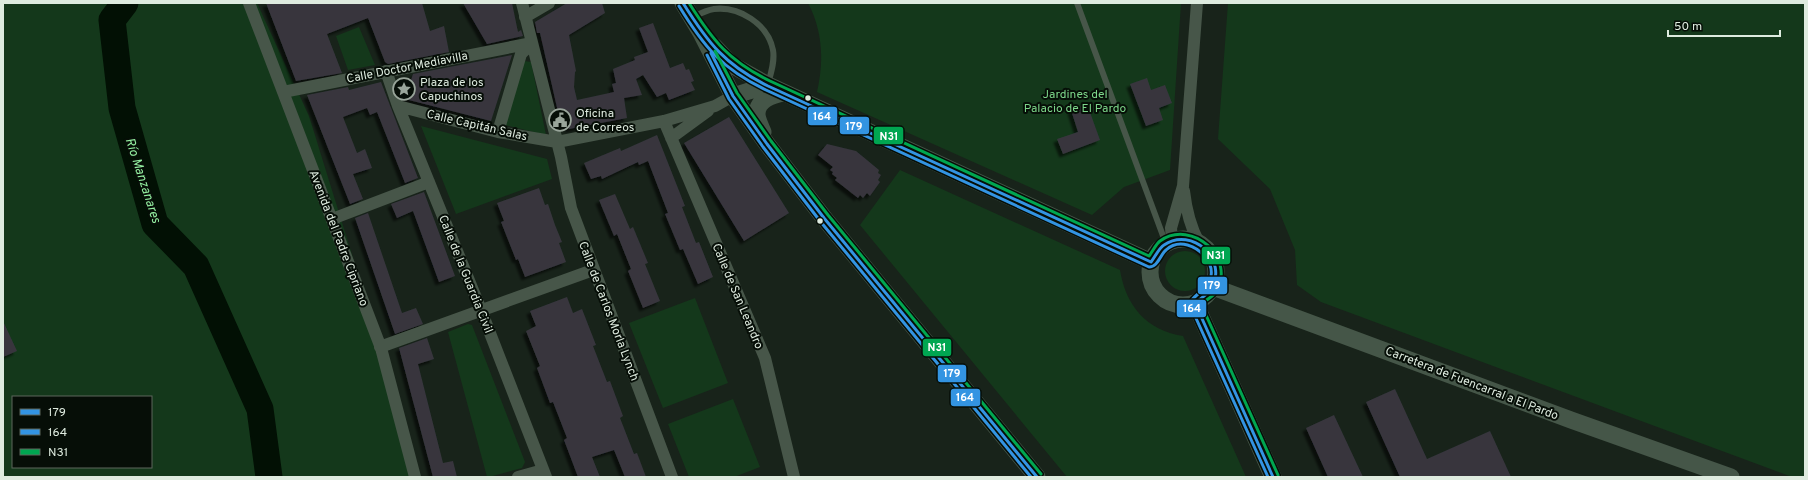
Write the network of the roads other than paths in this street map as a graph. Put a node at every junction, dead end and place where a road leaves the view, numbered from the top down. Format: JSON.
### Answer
{"nodes":[{"id":1,"x":249,"y":3,"type":"edge"},
{"id":2,"x":522,"y":3,"type":"edge"},
{"id":3,"x":550,"y":3,"type":"edge"},
{"id":4,"x":683,"y":3,"type":"edge"},
{"id":5,"x":1077,"y":3,"type":"edge"},
{"id":6,"x":1197,"y":3,"type":"edge"},
{"id":7,"x":526,"y":18,"type":"junction"},
{"id":8,"x":692,"y":18,"type":"junction"},
{"id":9,"x":701,"y":33,"type":"junction"},
{"id":10,"x":532,"y":43,"type":"junction"},
{"id":11,"x":732,"y":65,"type":"junction"},
{"id":12,"x":386,"y":71,"type":"junction"},
{"id":13,"x":768,"y":85,"type":"junction"},
{"id":14,"x":283,"y":92,"type":"junction"},
{"id":15,"x":784,"y":93,"type":"junction"},
{"id":16,"x":733,"y":96,"type":"junction"},
{"id":17,"x":398,"y":106,"type":"junction"},
{"id":18,"x":715,"y":106,"type":"junction"},
{"id":19,"x":664,"y":121,"type":"junction"},
{"id":20,"x":498,"y":132,"type":"junction"},
{"id":21,"x":671,"y":138,"type":"junction"},
{"id":22,"x":557,"y":142,"type":"junction"},
{"id":23,"x":767,"y":144,"type":"junction"},
{"id":24,"x":429,"y":182,"type":"junction"},
{"id":25,"x":1183,"y":186,"type":"junction"},
{"id":26,"x":332,"y":219,"type":"junction"},
{"id":27,"x":1169,"y":242,"type":"junction"},
{"id":28,"x":1199,"y":243,"type":"junction"},
{"id":29,"x":1151,"y":262,"type":"junction"},
{"id":30,"x":593,"y":270,"type":"junction"},
{"id":31,"x":1213,"y":287,"type":"junction"},
{"id":32,"x":1195,"y":303,"type":"junction"},
{"id":33,"x":481,"y":310,"type":"junction"},
{"id":34,"x":380,"y":347,"type":"junction"},
{"id":35,"x":544,"y":473,"type":"edge"},
{"id":36,"x":1034,"y":476,"type":"edge"},
{"id":37,"x":415,"y":477,"type":"edge"},
{"id":38,"x":518,"y":477,"type":"edge"},
{"id":39,"x":672,"y":477,"type":"edge"},
{"id":40,"x":794,"y":477,"type":"edge"},
{"id":41,"x":1273,"y":477,"type":"edge"},
{"id":42,"x":1731,"y":477,"type":"edge"}],
"edges":[{"from":1,"to":14,"type":"street","name":"Avenida del Padre Cipriano"},
{"from":2,"to":7,"type":"street","name":"Calle de Carlos Morla Lynch"},
{"from":3,"to":7,"type":"street"},
{"from":4,"to":8,"type":"street"},
{"from":5,"to":27,"type":"lane"},
{"from":6,"to":25,"type":"street"},
{"from":7,"to":10,"type":"street","name":"Calle de Carlos Morla Lynch"},
{"from":8,"to":9,"type":"street"},
{"from":8,"to":13,"type":"lane"},
{"from":9,"to":11,"type":"street"},
{"from":9,"to":16,"type":"street"},
{"from":10,"to":12,"type":"street","name":"Calle Doctor Mediavilla"},
{"from":10,"to":20,"type":"street"},
{"from":10,"to":22,"type":"street","name":"Calle de Carlos Morla Lynch"},
{"from":11,"to":13,"type":"street"},
{"from":11,"to":16,"type":"street"},
{"from":12,"to":14,"type":"street","name":"Calle Doctor Mediavilla"},
{"from":12,"to":17,"type":"street","name":"Calle de la Guardia Civil"},
{"from":13,"to":15,"type":"street"},
{"from":13,"to":16,"type":"street"},
{"from":14,"to":26,"type":"street","name":"Avenida del Padre Cipriano"},
{"from":15,"to":23,"type":"street"},
{"from":15,"to":29,"type":"street"},
{"from":16,"to":18,"type":"street"},
{"from":16,"to":23,"type":"street"},
{"from":17,"to":20,"type":"street","name":"Calle Capitán Salas"},
{"from":17,"to":24,"type":"street","name":"Calle de la Guardia Civil"},
{"from":18,"to":19,"type":"street"},
{"from":18,"to":21,"type":"street"},
{"from":19,"to":21,"type":"street","name":"Calle de San Leandro"},
{"from":19,"to":22,"type":"street"},
{"from":20,"to":22,"type":"street","name":"Calle Capitán Salas"},
{"from":21,"to":40,"type":"street","name":"Calle de San Leandro"},
{"from":22,"to":30,"type":"street","name":"Calle de Carlos Morla Lynch"},
{"from":23,"to":36,"type":"street"},
{"from":24,"to":26,"type":"street"},
{"from":24,"to":33,"type":"street","name":"Calle de la Guardia Civil"},
{"from":25,"to":27,"type":"street"},
{"from":25,"to":28,"type":"street"},
{"from":26,"to":34,"type":"street","name":"Avenida del Padre Cipriano"},
{"from":27,"to":28,"type":"street"},
{"from":27,"to":29,"type":"street"},
{"from":28,"to":31,"type":"street"},
{"from":29,"to":32,"type":"street"},
{"from":30,"to":33,"type":"street"},
{"from":30,"to":39,"type":"street","name":"Calle de Carlos Morla Lynch"},
{"from":31,"to":32,"type":"street"},
{"from":31,"to":42,"type":"street","name":"Carretera de Fuencarral a El Pardo"},
{"from":32,"to":41,"type":"street"},
{"from":33,"to":34,"type":"street"},
{"from":33,"to":35,"type":"street","name":"Calle de la Guardia Civil"},
{"from":34,"to":37,"type":"street","name":"Avenida del Padre Cipriano"},
{"from":35,"to":38,"type":"street"}]}
